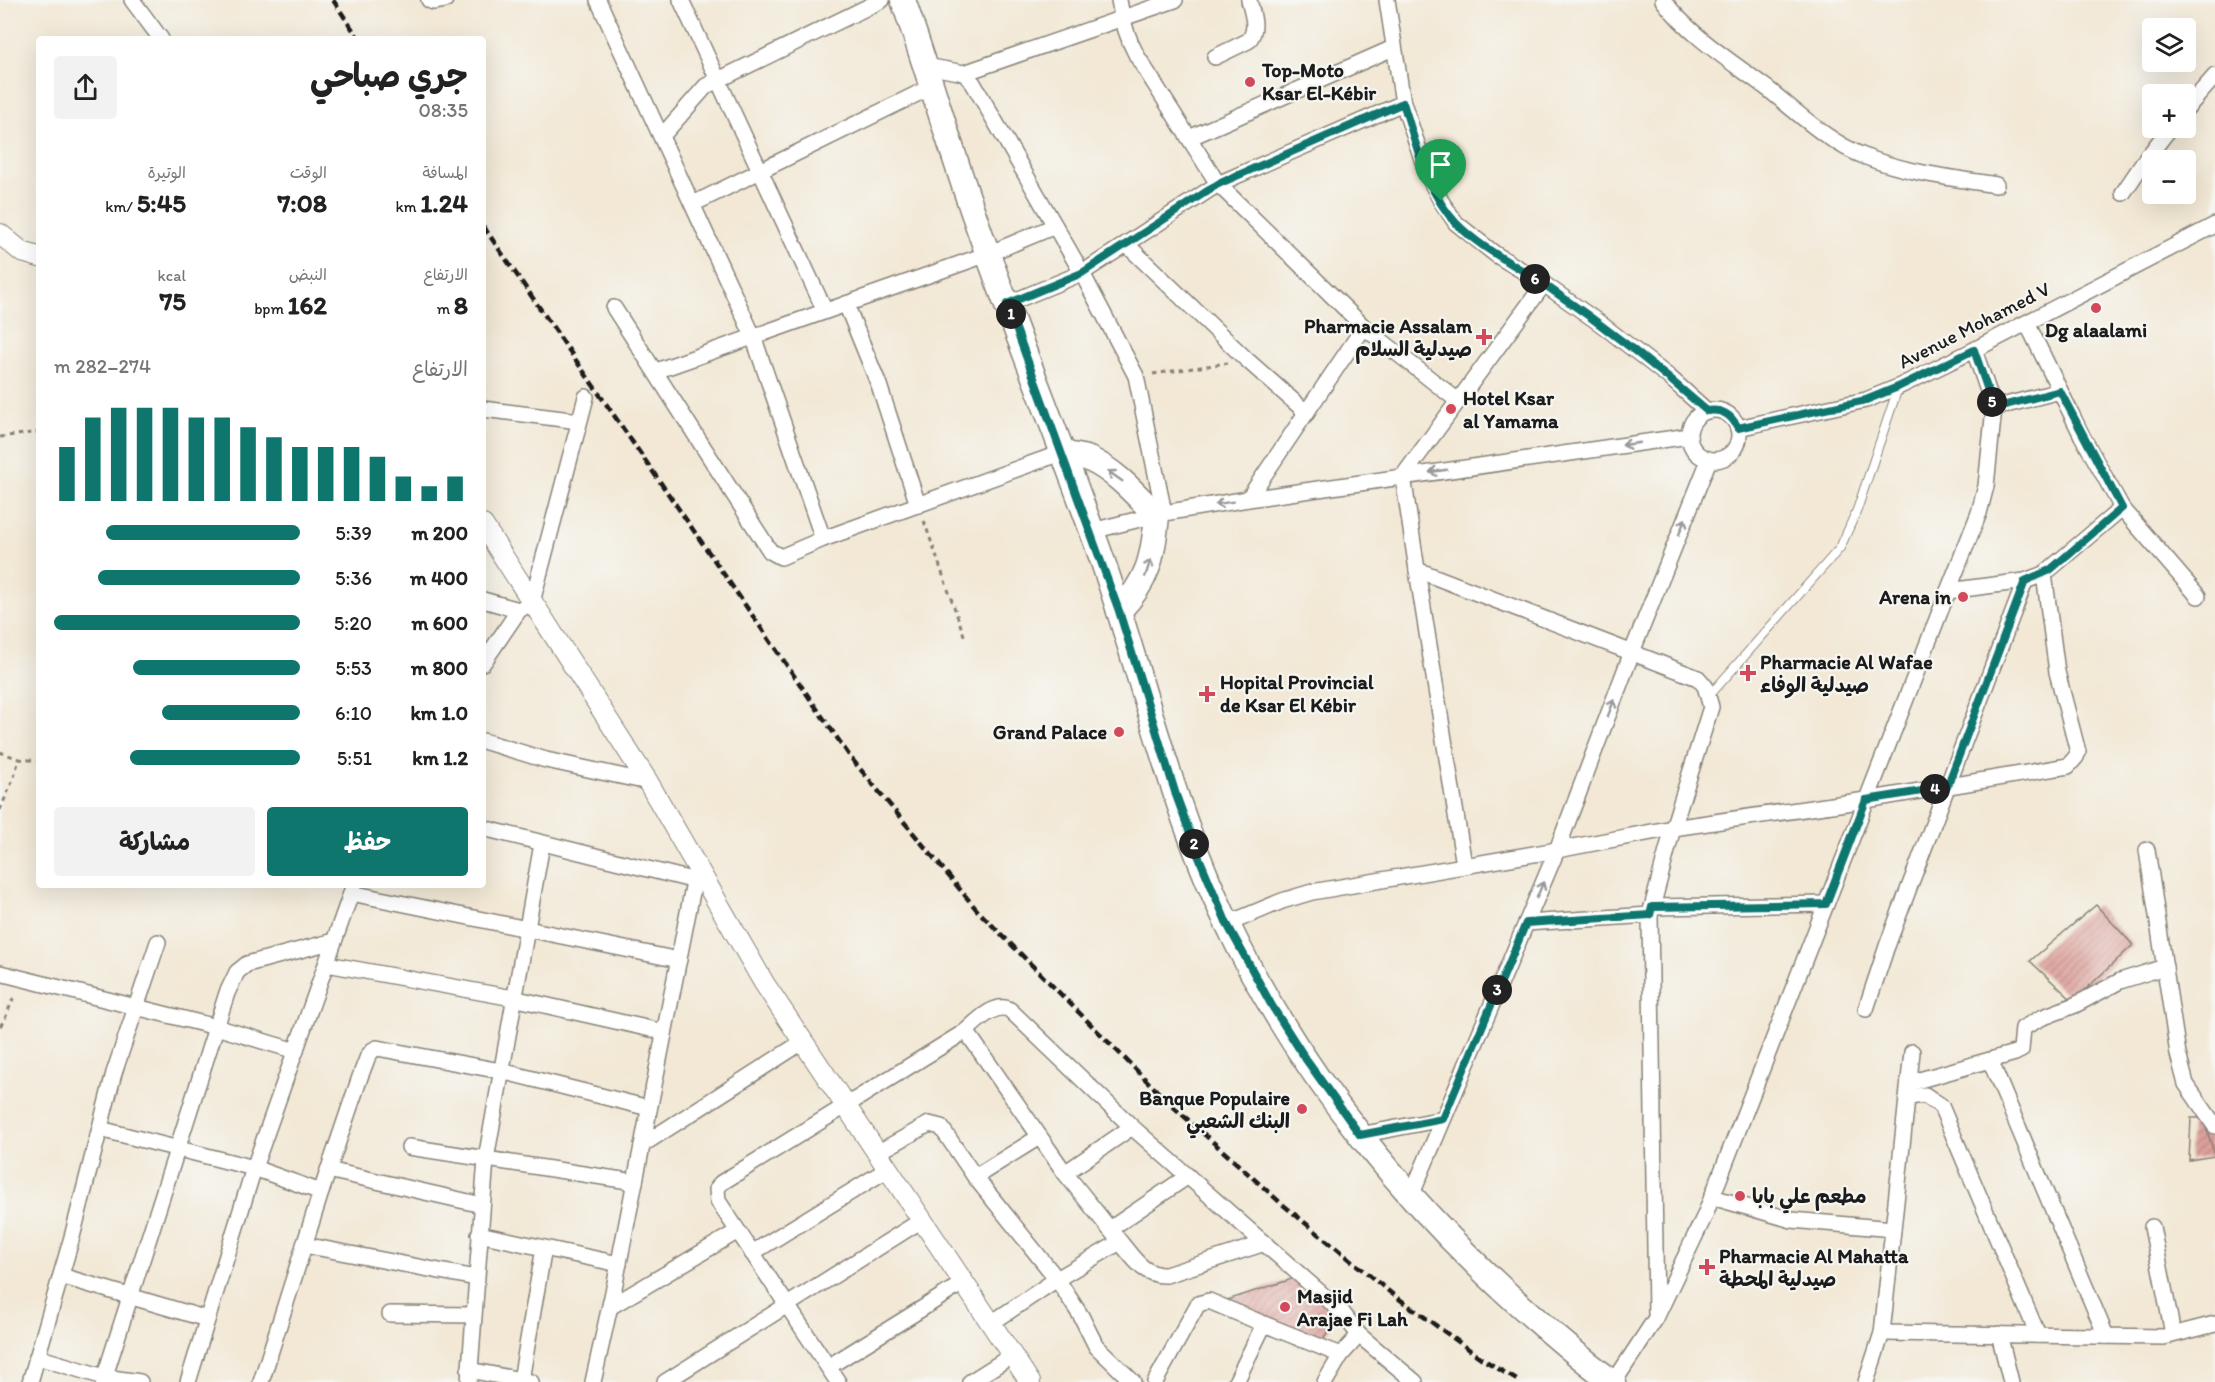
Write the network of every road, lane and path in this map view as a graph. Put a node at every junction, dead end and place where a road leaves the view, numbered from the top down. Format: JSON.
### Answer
{"nodes":[{"id":1,"x":132,"y":0,"type":"edge"},
{"id":2,"x":429,"y":0,"type":"edge"},
{"id":3,"x":445,"y":0,"type":"edge"},
{"id":4,"x":598,"y":0,"type":"edge"},
{"id":5,"x":681,"y":0,"type":"edge"},
{"id":6,"x":882,"y":0,"type":"edge"},
{"id":7,"x":903,"y":0,"type":"edge"},
{"id":8,"x":1119,"y":0,"type":"edge"},
{"id":9,"x":1175,"y":0,"type":"edge"},
{"id":10,"x":1249,"y":0,"type":"edge"},
{"id":11,"x":1387,"y":0,"type":"edge"},
{"id":12,"x":1663,"y":0,"type":"edge"},
{"id":13,"x":1121,"y":20,"type":"junction"},
{"id":14,"x":159,"y":36,"type":"edge"},
{"id":15,"x":1393,"y":48,"type":"junction"},
{"id":16,"x":1215,"y":57,"type":"dead end"},
{"id":17,"x":964,"y":73,"type":"junction"},
{"id":18,"x":929,"y":76,"type":"junction"},
{"id":19,"x":2215,"y":76,"type":"edge"},
{"id":20,"x":717,"y":80,"type":"junction"},
{"id":21,"x":2196,"y":98,"type":"edge"},
{"id":22,"x":1403,"y":103,"type":"junction"},
{"id":23,"x":662,"y":136,"type":"junction"},
{"id":24,"x":1189,"y":138,"type":"junction"},
{"id":25,"x":2162,"y":138,"type":"edge"},
{"id":26,"x":760,"y":171,"type":"junction"},
{"id":27,"x":1218,"y":184,"type":"junction"},
{"id":28,"x":1996,"y":185,"type":"dead end"},
{"id":29,"x":2123,"y":193,"type":"dead end"},
{"id":30,"x":693,"y":204,"type":"junction"},
{"id":31,"x":2215,"y":225,"type":"edge"},
{"id":32,"x":1055,"y":226,"type":"junction"},
{"id":33,"x":0,"y":234,"type":"edge"},
{"id":34,"x":1126,"y":244,"type":"junction"},
{"id":35,"x":988,"y":254,"type":"junction"},
{"id":36,"x":36,"y":256,"type":"edge"},
{"id":37,"x":1082,"y":273,"type":"junction"},
{"id":38,"x":1544,"y":284,"type":"junction"},
{"id":39,"x":846,"y":304,"type":"junction"},
{"id":40,"x":1007,"y":304,"type":"junction"},
{"id":41,"x":614,"y":308,"type":"dead end"},
{"id":42,"x":825,"y":311,"type":"junction"},
{"id":43,"x":2026,"y":323,"type":"junction"},
{"id":44,"x":1364,"y":327,"type":"junction"},
{"id":45,"x":753,"y":336,"type":"junction"},
{"id":46,"x":1974,"y":350,"type":"junction"},
{"id":47,"x":1247,"y":360,"type":"junction"},
{"id":48,"x":656,"y":371,"type":"junction"},
{"id":49,"x":1137,"y":376,"type":"junction"},
{"id":50,"x":1898,"y":387,"type":"junction"},
{"id":51,"x":2060,"y":391,"type":"junction"},
{"id":52,"x":586,"y":397,"type":"dead end"},
{"id":53,"x":1458,"y":401,"type":"junction"},
{"id":54,"x":1994,"y":408,"type":"junction"},
{"id":55,"x":486,"y":410,"type":"edge"},
{"id":56,"x":1707,"y":411,"type":"junction"},
{"id":57,"x":1307,"y":413,"type":"junction"},
{"id":58,"x":579,"y":422,"type":"junction"},
{"id":59,"x":1738,"y":428,"type":"junction"},
{"id":60,"x":36,"y":432,"type":"edge"},
{"id":61,"x":0,"y":436,"type":"edge"},
{"id":62,"x":1689,"y":436,"type":"junction"},
{"id":63,"x":1061,"y":453,"type":"junction"},
{"id":64,"x":1709,"y":460,"type":"junction"},
{"id":65,"x":1403,"y":476,"type":"junction"},
{"id":66,"x":1248,"y":499,"type":"junction"},
{"id":67,"x":918,"y":505,"type":"junction"},
{"id":68,"x":2122,"y":508,"type":"junction"},
{"id":69,"x":1161,"y":515,"type":"junction"},
{"id":70,"x":486,"y":531,"type":"edge"},
{"id":71,"x":1092,"y":531,"type":"junction"},
{"id":72,"x":823,"y":539,"type":"junction"},
{"id":73,"x":1417,"y":570,"type":"junction"},
{"id":74,"x":2044,"y":574,"type":"junction"},
{"id":75,"x":2025,"y":581,"type":"junction"},
{"id":76,"x":1948,"y":591,"type":"junction"},
{"id":77,"x":2198,"y":596,"type":"dead end"},
{"id":78,"x":486,"y":600,"type":"edge"},
{"id":79,"x":525,"y":606,"type":"junction"},
{"id":80,"x":1119,"y":611,"type":"junction"},
{"id":81,"x":965,"y":638,"type":"dead end"},
{"id":82,"x":1632,"y":652,"type":"junction"},
{"id":83,"x":486,"y":659,"type":"edge"},
{"id":84,"x":1709,"y":696,"type":"junction"},
{"id":85,"x":486,"y":742,"type":"edge"},
{"id":86,"x":0,"y":752,"type":"edge"},
{"id":87,"x":19,"y":759,"type":"junction"},
{"id":88,"x":36,"y":761,"type":"edge"},
{"id":89,"x":648,"y":782,"type":"junction"},
{"id":90,"x":1947,"y":787,"type":"junction"},
{"id":91,"x":1866,"y":800,"type":"junction"},
{"id":92,"x":0,"y":810,"type":"edge"},
{"id":93,"x":1673,"y":828,"type":"junction"},
{"id":94,"x":486,"y":829,"type":"edge"},
{"id":95,"x":542,"y":844,"type":"junction"},
{"id":96,"x":1557,"y":850,"type":"junction"},
{"id":97,"x":2147,"y":850,"type":"dead end"},
{"id":98,"x":1464,"y":866,"type":"junction"},
{"id":99,"x":700,"y":883,"type":"junction"},
{"id":100,"x":352,"y":889,"type":"edge"},
{"id":101,"x":1826,"y":904,"type":"junction"},
{"id":102,"x":1651,"y":911,"type":"junction"},
{"id":103,"x":1526,"y":923,"type":"junction"},
{"id":104,"x":1227,"y":924,"type":"junction"},
{"id":105,"x":527,"y":928,"type":"junction"},
{"id":106,"x":334,"y":941,"type":"junction"},
{"id":107,"x":158,"y":942,"type":"dead end"},
{"id":108,"x":679,"y":960,"type":"junction"},
{"id":109,"x":327,"y":964,"type":"junction"},
{"id":110,"x":2165,"y":967,"type":"junction"},
{"id":111,"x":0,"y":973,"type":"edge"},
{"id":112,"x":21,"y":978,"type":"junction"},
{"id":113,"x":513,"y":998,"type":"junction"},
{"id":114,"x":137,"y":1007,"type":"junction"},
{"id":115,"x":1866,"y":1009,"type":"dead end"},
{"id":116,"x":0,"y":1026,"type":"edge"},
{"id":117,"x":216,"y":1027,"type":"junction"},
{"id":118,"x":966,"y":1031,"type":"junction"},
{"id":119,"x":664,"y":1032,"type":"junction"},
{"id":120,"x":804,"y":1041,"type":"junction"},
{"id":121,"x":296,"y":1051,"type":"junction"},
{"id":122,"x":1912,"y":1052,"type":"dead end"},
{"id":123,"x":1990,"y":1060,"type":"junction"},
{"id":124,"x":501,"y":1071,"type":"junction"},
{"id":125,"x":1908,"y":1090,"type":"junction"},
{"id":126,"x":845,"y":1105,"type":"junction"},
{"id":127,"x":649,"y":1108,"type":"junction"},
{"id":128,"x":1443,"y":1119,"type":"junction"},
{"id":129,"x":2213,"y":1119,"type":"edge"},
{"id":130,"x":1132,"y":1127,"type":"junction"},
{"id":131,"x":100,"y":1129,"type":"junction"},
{"id":132,"x":1360,"y":1135,"type":"junction"},
{"id":133,"x":1039,"y":1137,"type":"junction"},
{"id":134,"x":642,"y":1145,"type":"junction"},
{"id":135,"x":409,"y":1147,"type":"dead end"},
{"id":136,"x":179,"y":1148,"type":"junction"},
{"id":137,"x":486,"y":1159,"type":"junction"},
{"id":138,"x":883,"y":1161,"type":"junction"},
{"id":139,"x":254,"y":1168,"type":"junction"},
{"id":140,"x":328,"y":1170,"type":"junction"},
{"id":141,"x":1065,"y":1173,"type":"junction"},
{"id":142,"x":1188,"y":1176,"type":"junction"},
{"id":143,"x":975,"y":1177,"type":"junction"},
{"id":144,"x":635,"y":1182,"type":"junction"},
{"id":145,"x":321,"y":1191,"type":"junction"},
{"id":146,"x":1412,"y":1196,"type":"junction"},
{"id":147,"x":1712,"y":1197,"type":"junction"},
{"id":148,"x":482,"y":1205,"type":"junction"},
{"id":149,"x":922,"y":1220,"type":"junction"},
{"id":150,"x":2152,"y":1227,"type":"dead end"},
{"id":151,"x":1110,"y":1229,"type":"junction"},
{"id":152,"x":1893,"y":1229,"type":"junction"},
{"id":153,"x":738,"y":1231,"type":"junction"},
{"id":154,"x":479,"y":1234,"type":"junction"},
{"id":155,"x":1120,"y":1242,"type":"junction"},
{"id":156,"x":1265,"y":1243,"type":"junction"},
{"id":157,"x":304,"y":1245,"type":"junction"},
{"id":158,"x":544,"y":1248,"type":"junction"},
{"id":159,"x":752,"y":1253,"type":"junction"},
{"id":160,"x":619,"y":1264,"type":"junction"},
{"id":161,"x":61,"y":1276,"type":"junction"},
{"id":162,"x":476,"y":1278,"type":"junction"},
{"id":163,"x":1057,"y":1278,"type":"junction"},
{"id":164,"x":963,"y":1283,"type":"junction"},
{"id":165,"x":130,"y":1298,"type":"junction"},
{"id":166,"x":788,"y":1306,"type":"junction"},
{"id":167,"x":610,"y":1307,"type":"junction"},
{"id":168,"x":390,"y":1314,"type":"dead end"},
{"id":169,"x":473,"y":1315,"type":"junction"},
{"id":170,"x":1656,"y":1318,"type":"junction"},
{"id":171,"x":207,"y":1319,"type":"junction"},
{"id":172,"x":990,"y":1324,"type":"junction"},
{"id":173,"x":1264,"y":1324,"type":"junction"},
{"id":174,"x":2215,"y":1324,"type":"edge"},
{"id":175,"x":1882,"y":1333,"type":"junction"},
{"id":176,"x":1999,"y":1334,"type":"junction"},
{"id":177,"x":2173,"y":1334,"type":"junction"},
{"id":178,"x":1359,"y":1335,"type":"junction"},
{"id":179,"x":2038,"y":1335,"type":"junction"},
{"id":180,"x":2106,"y":1336,"type":"junction"},
{"id":181,"x":1341,"y":1355,"type":"junction"},
{"id":182,"x":1011,"y":1356,"type":"junction"},
{"id":183,"x":37,"y":1358,"type":"junction"},
{"id":184,"x":828,"y":1367,"type":"junction"},
{"id":185,"x":469,"y":1376,"type":"edge"},
{"id":186,"x":104,"y":1379,"type":"edge"},
{"id":187,"x":526,"y":1381,"type":"edge"},
{"id":188,"x":30,"y":1382,"type":"edge"},
{"id":189,"x":140,"y":1382,"type":"edge"},
{"id":190,"x":189,"y":1382,"type":"edge"},
{"id":191,"x":261,"y":1382,"type":"edge"},
{"id":192,"x":593,"y":1382,"type":"edge"},
{"id":193,"x":665,"y":1382,"type":"edge"},
{"id":194,"x":838,"y":1382,"type":"edge"},
{"id":195,"x":970,"y":1382,"type":"edge"},
{"id":196,"x":1030,"y":1382,"type":"edge"},
{"id":197,"x":1133,"y":1382,"type":"edge"},
{"id":198,"x":1155,"y":1382,"type":"edge"},
{"id":199,"x":1236,"y":1382,"type":"edge"},
{"id":200,"x":1325,"y":1382,"type":"edge"},
{"id":201,"x":1414,"y":1382,"type":"edge"},
{"id":202,"x":1614,"y":1382,"type":"edge"},
{"id":203,"x":1866,"y":1382,"type":"edge"},
{"id":204,"x":2011,"y":1382,"type":"edge"}],
"edges":[{"from":1,"to":14,"type":"street"},
{"from":2,"to":3,"type":"street"},
{"from":4,"to":23,"type":"street"},
{"from":5,"to":20,"type":"street"},
{"from":6,"to":20,"type":"street"},
{"from":7,"to":18,"type":"main road"},
{"from":8,"to":13,"type":"street"},
{"from":9,"to":13,"type":"street"},
{"from":10,"to":16,"type":"street"},
{"from":11,"to":15,"type":"street"},
{"from":12,"to":28,"type":"street"},
{"from":13,"to":17,"type":"street"},
{"from":13,"to":24,"type":"street"},
{"from":15,"to":22,"type":"street"},
{"from":15,"to":24,"type":"street"},
{"from":17,"to":18,"type":"street"},
{"from":17,"to":32,"type":"street"},
{"from":18,"to":26,"type":"street"},
{"from":18,"to":35,"type":"main road"},
{"from":19,"to":21,"type":"street"},
{"from":20,"to":23,"type":"street"},
{"from":20,"to":26,"type":"street"},
{"from":22,"to":27,"type":"street"},
{"from":22,"to":38,"type":"street"},
{"from":23,"to":30,"type":"street"},
{"from":24,"to":27,"type":"street"},
{"from":25,"to":29,"type":"street"},
{"from":26,"to":30,"type":"street"},
{"from":26,"to":42,"type":"street"},
{"from":27,"to":34,"type":"street"},
{"from":27,"to":44,"type":"street"},
{"from":30,"to":45,"type":"street"},
{"from":31,"to":43,"type":"street","name":"Avenue Mohamed V"},
{"from":32,"to":35,"type":"street"},
{"from":32,"to":37,"type":"street"},
{"from":33,"to":36,"type":"street"},
{"from":34,"to":37,"type":"street"},
{"from":34,"to":47,"type":"street"},
{"from":35,"to":39,"type":"street"},
{"from":35,"to":40,"type":"main road"},
{"from":37,"to":40,"type":"street"},
{"from":37,"to":49,"type":"street"},
{"from":38,"to":53,"type":"street"},
{"from":38,"to":56,"type":"street"},
{"from":39,"to":42,"type":"street"},
{"from":39,"to":67,"type":"street"},
{"from":40,"to":63,"type":"main road"},
{"from":41,"to":48,"type":"street"},
{"from":42,"to":45,"type":"street"},
{"from":43,"to":46,"type":"street","name":"Avenue Mohamed V"},
{"from":43,"to":51,"type":"street"},
{"from":44,"to":53,"type":"street"},
{"from":44,"to":57,"type":"street"},
{"from":45,"to":48,"type":"street"},
{"from":45,"to":72,"type":"street"},
{"from":46,"to":50,"type":"street","name":"Avenue Mohamed V"},
{"from":46,"to":54,"type":"street"},
{"from":47,"to":49,"type":"path"},
{"from":47,"to":57,"type":"street"},
{"from":48,"to":72,"type":"street"},
{"from":49,"to":69,"type":"street"},
{"from":50,"to":59,"type":"street","name":"Avenue Mohamed V"},
{"from":50,"to":84,"type":"lane"},
{"from":51,"to":54,"type":"street"},
{"from":51,"to":68,"type":"street"},
{"from":52,"to":58,"type":"street"},
{"from":53,"to":65,"type":"street"},
{"from":54,"to":76,"type":"street"},
{"from":55,"to":58,"type":"street"},
{"from":56,"to":59,"type":"street"},
{"from":56,"to":62,"type":"street"},
{"from":57,"to":66,"type":"street"},
{"from":58,"to":79,"type":"street"},
{"from":59,"to":64,"type":"street"},
{"from":60,"to":61,"type":"path"},
{"from":62,"to":64,"type":"street"},
{"from":62,"to":65,"type":"street","one_way":true},
{"from":63,"to":67,"type":"street"},
{"from":69,"to":63,"type":"main road","one_way":true},
{"from":63,"to":71,"type":"main road"},
{"from":82,"to":64,"type":"street","one_way":true},
{"from":65,"to":66,"type":"street"},
{"from":65,"to":73,"type":"street"},
{"from":66,"to":69,"type":"street","one_way":true},
{"from":67,"to":72,"type":"street"},
{"from":67,"to":81,"type":"path"},
{"from":68,"to":74,"type":"street"},
{"from":68,"to":77,"type":"street"},
{"from":69,"to":71,"type":"street"},
{"from":80,"to":69,"type":"main road","one_way":true},
{"from":70,"to":79,"type":"street"},
{"from":71,"to":80,"type":"main road"},
{"from":73,"to":82,"type":"street"},
{"from":73,"to":98,"type":"street"},
{"from":74,"to":75,"type":"street"},
{"from":74,"to":90,"type":"street"},
{"from":75,"to":76,"type":"street"},
{"from":75,"to":90,"type":"street"},
{"from":76,"to":91,"type":"street"},
{"from":78,"to":79,"type":"street"},
{"from":79,"to":83,"type":"street"},
{"from":79,"to":89,"type":"street"},
{"from":80,"to":104,"type":"main road"},
{"from":82,"to":84,"type":"street"},
{"from":96,"to":82,"type":"street","one_way":true},
{"from":84,"to":93,"type":"street"},
{"from":85,"to":89,"type":"street"},
{"from":86,"to":87,"type":"path"},
{"from":87,"to":88,"type":"path"},
{"from":87,"to":92,"type":"path"},
{"from":89,"to":99,"type":"street"},
{"from":90,"to":91,"type":"street"},
{"from":90,"to":115,"type":"street"},
{"from":91,"to":93,"type":"street"},
{"from":91,"to":101,"type":"street"},
{"from":93,"to":96,"type":"street"},
{"from":93,"to":102,"type":"street"},
{"from":94,"to":95,"type":"street"},
{"from":95,"to":99,"type":"street"},
{"from":95,"to":105,"type":"street"},
{"from":96,"to":98,"type":"street"},
{"from":103,"to":96,"type":"street","one_way":true},
{"from":97,"to":110,"type":"street"},
{"from":98,"to":104,"type":"street"},
{"from":99,"to":108,"type":"street"},
{"from":99,"to":120,"type":"street"},
{"from":100,"to":105,"type":"street"},
{"from":100,"to":106,"type":"street"},
{"from":101,"to":102,"type":"street"},
{"from":101,"to":147,"type":"street"},
{"from":102,"to":103,"type":"street"},
{"from":102,"to":170,"type":"street"},
{"from":103,"to":128,"type":"street"},
{"from":104,"to":132,"type":"main road"},
{"from":105,"to":108,"type":"street"},
{"from":105,"to":113,"type":"street"},
{"from":106,"to":109,"type":"street"},
{"from":106,"to":117,"type":"street"},
{"from":107,"to":114,"type":"street"},
{"from":108,"to":119,"type":"street"},
{"from":109,"to":113,"type":"street"},
{"from":109,"to":121,"type":"street"},
{"from":110,"to":123,"type":"street"},
{"from":110,"to":129,"type":"street"},
{"from":111,"to":112,"type":"street"},
{"from":112,"to":114,"type":"street"},
{"from":112,"to":116,"type":"path"},
{"from":113,"to":119,"type":"street"},
{"from":113,"to":124,"type":"street"},
{"from":114,"to":117,"type":"street"},
{"from":114,"to":131,"type":"street"},
{"from":117,"to":121,"type":"street"},
{"from":117,"to":136,"type":"street"},
{"from":118,"to":126,"type":"street"},
{"from":118,"to":130,"type":"street"},
{"from":118,"to":133,"type":"street"},
{"from":119,"to":127,"type":"street"},
{"from":120,"to":126,"type":"street"},
{"from":120,"to":134,"type":"street"},
{"from":121,"to":139,"type":"street"},
{"from":122,"to":125,"type":"street"},
{"from":123,"to":125,"type":"street"},
{"from":123,"to":180,"type":"street"},
{"from":124,"to":127,"type":"street"},
{"from":124,"to":137,"type":"street"},
{"from":124,"to":140,"type":"street"},
{"from":125,"to":152,"type":"street"},
{"from":125,"to":179,"type":"street"},
{"from":126,"to":138,"type":"street"},
{"from":126,"to":153,"type":"street"},
{"from":127,"to":134,"type":"street"},
{"from":128,"to":132,"type":"street"},
{"from":128,"to":146,"type":"street"},
{"from":130,"to":141,"type":"street"},
{"from":130,"to":142,"type":"street"},
{"from":131,"to":136,"type":"street"},
{"from":131,"to":161,"type":"street"},
{"from":132,"to":146,"type":"main road"},
{"from":133,"to":141,"type":"street"},
{"from":133,"to":143,"type":"street"},
{"from":134,"to":144,"type":"street"},
{"from":135,"to":137,"type":"street"},
{"from":136,"to":139,"type":"street"},
{"from":136,"to":165,"type":"street"},
{"from":137,"to":144,"type":"street"},
{"from":137,"to":148,"type":"street"},
{"from":138,"to":143,"type":"street"},
{"from":138,"to":149,"type":"street"},
{"from":138,"to":159,"type":"street"},
{"from":139,"to":145,"type":"street"},
{"from":139,"to":171,"type":"street"},
{"from":140,"to":145,"type":"street"},
{"from":140,"to":148,"type":"street"},
{"from":141,"to":151,"type":"street"},
{"from":142,"to":151,"type":"street"},
{"from":142,"to":156,"type":"street"},
{"from":143,"to":163,"type":"street"},
{"from":144,"to":160,"type":"street"},
{"from":145,"to":157,"type":"street"},
{"from":146,"to":202,"type":"main road"},
{"from":147,"to":152,"type":"street"},
{"from":147,"to":170,"type":"street"},
{"from":148,"to":154,"type":"street"},
{"from":149,"to":164,"type":"street"},
{"from":149,"to":166,"type":"street"},
{"from":150,"to":177,"type":"street"},
{"from":151,"to":155,"type":"street"},
{"from":152,"to":175,"type":"street"},
{"from":153,"to":159,"type":"street"},
{"from":153,"to":167,"type":"street"},
{"from":154,"to":158,"type":"street"},
{"from":154,"to":162,"type":"street"},
{"from":155,"to":156,"type":"street"},
{"from":155,"to":163,"type":"street"},
{"from":156,"to":178,"type":"street"},
{"from":157,"to":162,"type":"street"},
{"from":157,"to":191,"type":"street"},
{"from":158,"to":160,"type":"street"},
{"from":158,"to":187,"type":"street"},
{"from":159,"to":166,"type":"street"},
{"from":160,"to":167,"type":"street"},
{"from":161,"to":165,"type":"street"},
{"from":161,"to":183,"type":"street"},
{"from":162,"to":169,"type":"street"},
{"from":163,"to":172,"type":"street"},
{"from":163,"to":197,"type":"street"},
{"from":164,"to":172,"type":"street"},
{"from":164,"to":184,"type":"street"},
{"from":165,"to":171,"type":"street"},
{"from":165,"to":186,"type":"street"},
{"from":166,"to":184,"type":"street"},
{"from":166,"to":193,"type":"street"},
{"from":167,"to":192,"type":"street"},
{"from":168,"to":169,"type":"street"},
{"from":169,"to":185,"type":"street"},
{"from":170,"to":202,"type":"street"},
{"from":171,"to":190,"type":"street"},
{"from":172,"to":182,"type":"street"},
{"from":173,"to":181,"type":"street"},
{"from":173,"to":198,"type":"street"},
{"from":173,"to":199,"type":"street"},
{"from":174,"to":177,"type":"street"},
{"from":175,"to":176,"type":"street"},
{"from":175,"to":203,"type":"street"},
{"from":176,"to":179,"type":"street"},
{"from":176,"to":204,"type":"street"},
{"from":177,"to":180,"type":"street"},
{"from":178,"to":181,"type":"street"},
{"from":178,"to":201,"type":"street"},
{"from":179,"to":180,"type":"street"},
{"from":181,"to":200,"type":"street"},
{"from":182,"to":195,"type":"street"},
{"from":182,"to":196,"type":"street"},
{"from":183,"to":186,"type":"street"},
{"from":183,"to":188,"type":"street"},
{"from":184,"to":194,"type":"street"},
{"from":185,"to":187,"type":"street"},
{"from":186,"to":189,"type":"street"}]}
